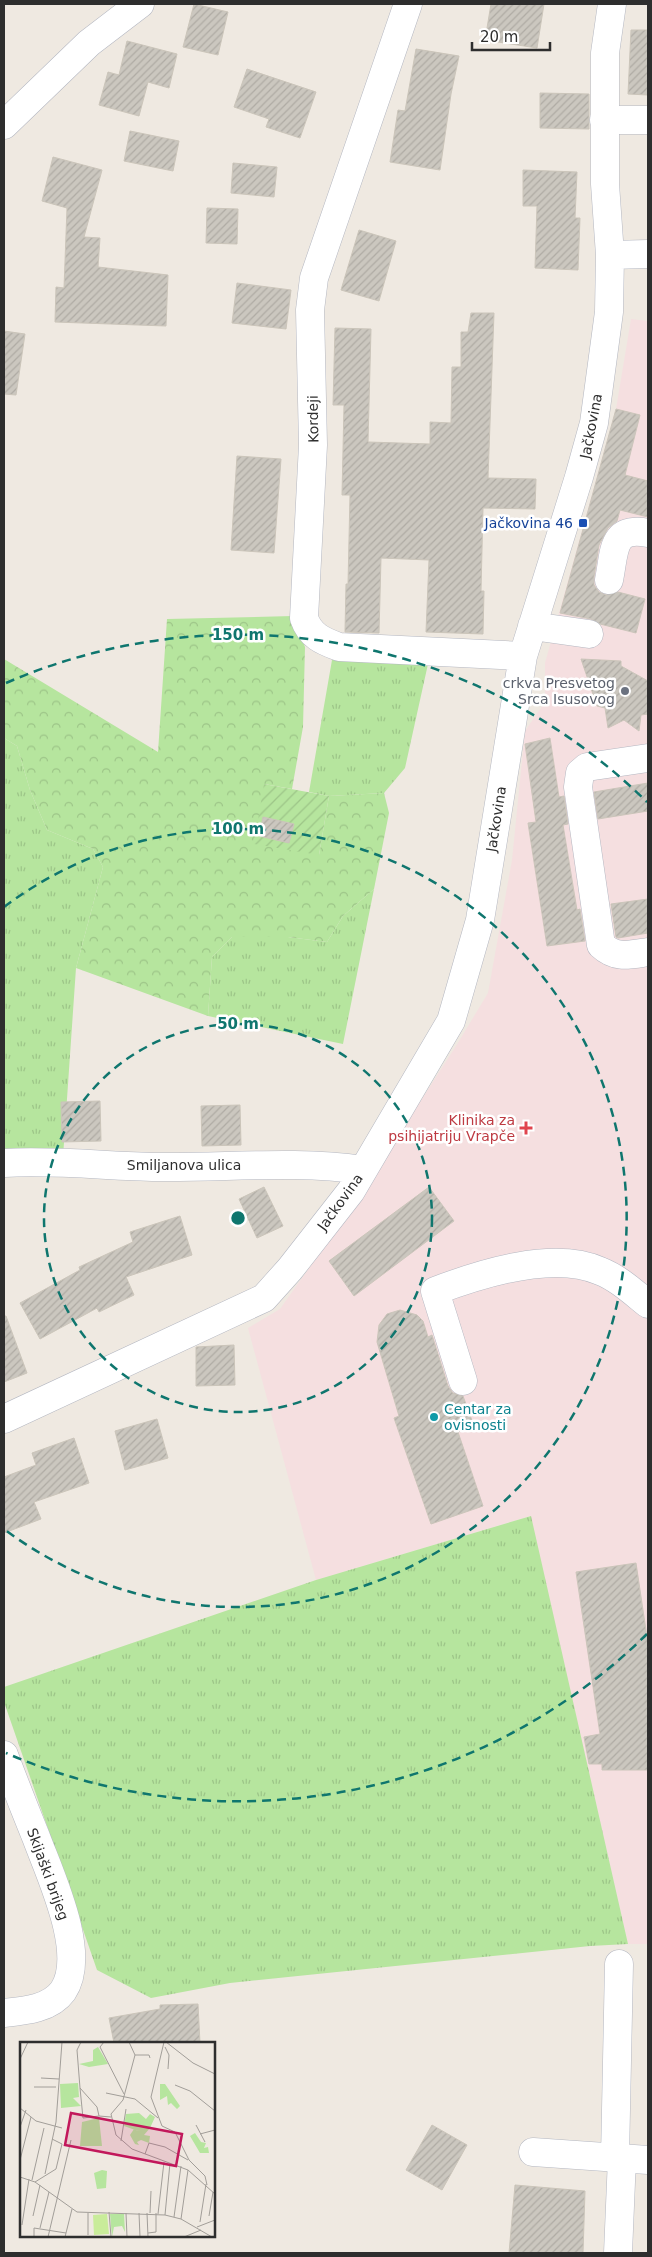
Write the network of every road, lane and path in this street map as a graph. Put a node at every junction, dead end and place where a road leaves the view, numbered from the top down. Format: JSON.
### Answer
{"nodes":[{"id":1,"x":140,"y":4,"type":"edge"},
{"id":2,"x":408,"y":4,"type":"edge"},
{"id":3,"x":612,"y":4,"type":"edge"},
{"id":4,"x":604,"y":120,"type":"junction"},
{"id":5,"x":648,"y":120,"type":"edge"},
{"id":6,"x":4,"y":125,"type":"edge"},
{"id":7,"x":648,"y":254,"type":"edge"},
{"id":8,"x":610,"y":255,"type":"junction"},
{"id":9,"x":648,"y":533,"type":"edge"},
{"id":10,"x":609,"y":580,"type":"dead end"},
{"id":11,"x":532,"y":626,"type":"junction"},
{"id":12,"x":589,"y":634,"type":"dead end"},
{"id":13,"x":523,"y":656,"type":"junction"},
{"id":14,"x":648,"y":758,"type":"edge"},
{"id":15,"x":648,"y":952,"type":"edge"},
{"id":16,"x":4,"y":1163,"type":"edge"},
{"id":17,"x":363,"y":1170,"type":"junction"},
{"id":18,"x":648,"y":1304,"type":"edge"},
{"id":19,"x":463,"y":1381,"type":"dead end"},
{"id":20,"x":4,"y":1419,"type":"edge"},
{"id":21,"x":4,"y":1755,"type":"edge"},
{"id":22,"x":619,"y":1964,"type":"dead end"},
{"id":23,"x":4,"y":2013,"type":"edge"},
{"id":24,"x":533,"y":2152,"type":"dead end"},
{"id":25,"x":618,"y":2158,"type":"junction"},
{"id":26,"x":648,"y":2160,"type":"edge"},
{"id":27,"x":618,"y":2253,"type":"edge"}],
"edges":[{"from":1,"to":6,"type":"street"},
{"from":2,"to":13,"type":"street","name":"Kordeji"},
{"from":3,"to":4,"type":"street","name":"Jačkovina"},
{"from":4,"to":5,"type":"street"},
{"from":4,"to":8,"type":"street","name":"Jačkovina"},
{"from":7,"to":8,"type":"street"},
{"from":8,"to":11,"type":"street","name":"Jačkovina"},
{"from":9,"to":10,"type":"street"},
{"from":11,"to":12,"type":"street"},
{"from":11,"to":13,"type":"street","name":"Jačkovina"},
{"from":13,"to":17,"type":"street","name":"Jačkovina"},
{"from":14,"to":15,"type":"street"},
{"from":16,"to":17,"type":"street","name":"Smiljanova ulica"},
{"from":17,"to":20,"type":"street","name":"Jačkovina"},
{"from":18,"to":19,"type":"street"},
{"from":21,"to":23,"type":"street","name":"Skijaški brijeg"},
{"from":22,"to":25,"type":"street"},
{"from":24,"to":25,"type":"street"},
{"from":25,"to":26,"type":"street"},
{"from":25,"to":27,"type":"street"}]}
